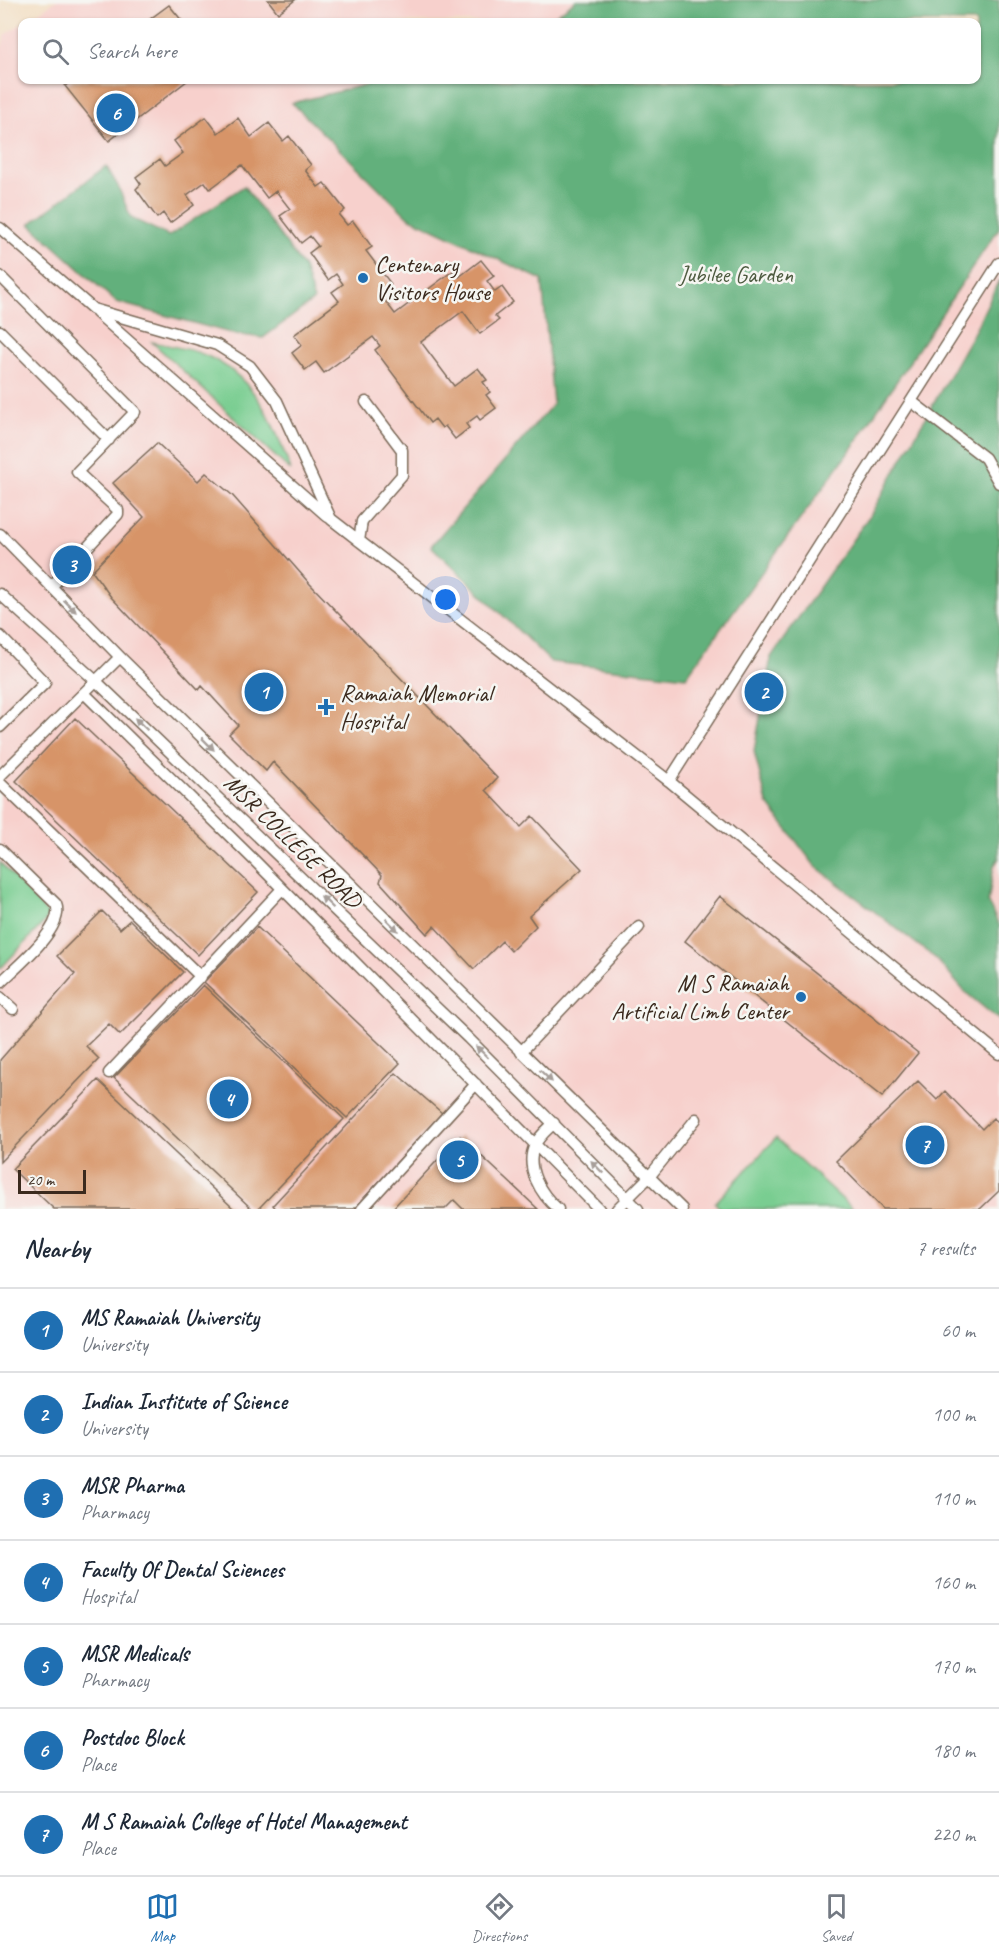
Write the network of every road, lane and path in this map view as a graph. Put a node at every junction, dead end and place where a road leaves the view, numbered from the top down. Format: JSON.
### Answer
{"nodes":[{"id":1,"x":0,"y":228,"type":"edge"},
{"id":2,"x":999,"y":263,"type":"edge"},
{"id":3,"x":0,"y":276,"type":"edge"},
{"id":4,"x":93,"y":309,"type":"junction"},
{"id":5,"x":0,"y":331,"type":"edge"},
{"id":6,"x":911,"y":401,"type":"junction"},
{"id":7,"x":366,"y":402,"type":"dead end"},
{"id":8,"x":109,"y":440,"type":"junction"},
{"id":9,"x":999,"y":483,"type":"edge"},
{"id":10,"x":331,"y":519,"type":"junction"},
{"id":11,"x":0,"y":534,"type":"edge"},
{"id":12,"x":359,"y":541,"type":"junction"},
{"id":13,"x":51,"y":587,"type":"junction"},
{"id":14,"x":0,"y":594,"type":"edge"},
{"id":15,"x":0,"y":636,"type":"edge"},
{"id":16,"x":120,"y":657,"type":"junction"},
{"id":17,"x":97,"y":682,"type":"junction"},
{"id":18,"x":85,"y":694,"type":"junction"},
{"id":19,"x":0,"y":727,"type":"edge"},
{"id":20,"x":0,"y":776,"type":"edge"},
{"id":21,"x":669,"y":781,"type":"junction"},
{"id":22,"x":0,"y":783,"type":"edge"},
{"id":23,"x":0,"y":849,"type":"edge"},
{"id":24,"x":282,"y":889,"type":"junction"},
{"id":25,"x":639,"y":927,"type":"dead end"},
{"id":26,"x":201,"y":977,"type":"junction"},
{"id":27,"x":0,"y":983,"type":"edge"},
{"id":28,"x":0,"y":997,"type":"edge"},
{"id":29,"x":12,"y":1009,"type":"dead end"},
{"id":30,"x":521,"y":1052,"type":"junction"},
{"id":31,"x":999,"y":1054,"type":"edge"},
{"id":32,"x":109,"y":1073,"type":"dead end"},
{"id":33,"x":476,"y":1084,"type":"junction"},
{"id":34,"x":696,"y":1119,"type":"dead end"},
{"id":35,"x":554,"y":1123,"type":"junction"},
{"id":36,"x":535,"y":1144,"type":"junction"},
{"id":37,"x":649,"y":1177,"type":"junction"},
{"id":38,"x":627,"y":1199,"type":"junction"},
{"id":39,"x":362,"y":1209,"type":"edge"},
{"id":40,"x":558,"y":1209,"type":"edge"},
{"id":41,"x":599,"y":1209,"type":"edge"},
{"id":42,"x":617,"y":1209,"type":"edge"},
{"id":43,"x":638,"y":1209,"type":"edge"},
{"id":44,"x":682,"y":1209,"type":"edge"}],
"edges":[{"from":1,"to":4,"type":"lane"},
{"from":2,"to":6,"type":"lane"},
{"from":3,"to":8,"type":"lane"},
{"from":4,"to":10,"type":"lane"},
{"from":4,"to":10,"type":"lane"},
{"from":5,"to":8,"type":"lane"},
{"from":6,"to":9,"type":"lane"},
{"from":6,"to":21,"type":"lane"},
{"from":7,"to":12,"type":"lane"},
{"from":8,"to":13,"type":"lane"},
{"from":10,"to":12,"type":"lane"},
{"from":11,"to":13,"type":"lane"},
{"from":12,"to":21,"type":"lane"},
{"from":13,"to":16,"type":"lane","one_way":true},
{"from":14,"to":17,"type":"lane","name":"MSR COLLEGE ROAD"},
{"from":15,"to":19,"type":"lane"},
{"from":16,"to":17,"type":"lane"},
{"from":16,"to":30,"type":"lane","one_way":true},
{"from":17,"to":18,"type":"lane"},
{"from":35,"to":17,"type":"lane","name":"MSR COLLEGE ROAD","one_way":true},
{"from":18,"to":20,"type":"lane"},
{"from":18,"to":24,"type":"lane"},
{"from":21,"to":31,"type":"lane"},
{"from":22,"to":26,"type":"lane"},
{"from":23,"to":27,"type":"lane"},
{"from":24,"to":26,"type":"lane"},
{"from":24,"to":33,"type":"lane"},
{"from":25,"to":30,"type":"lane"},
{"from":26,"to":32,"type":"lane"},
{"from":28,"to":29,"type":"lane"},
{"from":30,"to":37,"type":"lane","one_way":true},
{"from":33,"to":36,"type":"lane"},
{"from":33,"to":39,"type":"lane"},
{"from":34,"to":37,"type":"lane"},
{"from":35,"to":36,"type":"lane"},
{"from":38,"to":35,"type":"lane","name":"MSR COLLEGE ROAD","one_way":true},
{"from":36,"to":40,"type":"lane"},
{"from":36,"to":41,"type":"lane"},
{"from":37,"to":38,"type":"lane"},
{"from":37,"to":44,"type":"lane"},
{"from":38,"to":42,"type":"lane"},
{"from":38,"to":43,"type":"lane","name":"MSR COLLEGE ROAD"}]}
